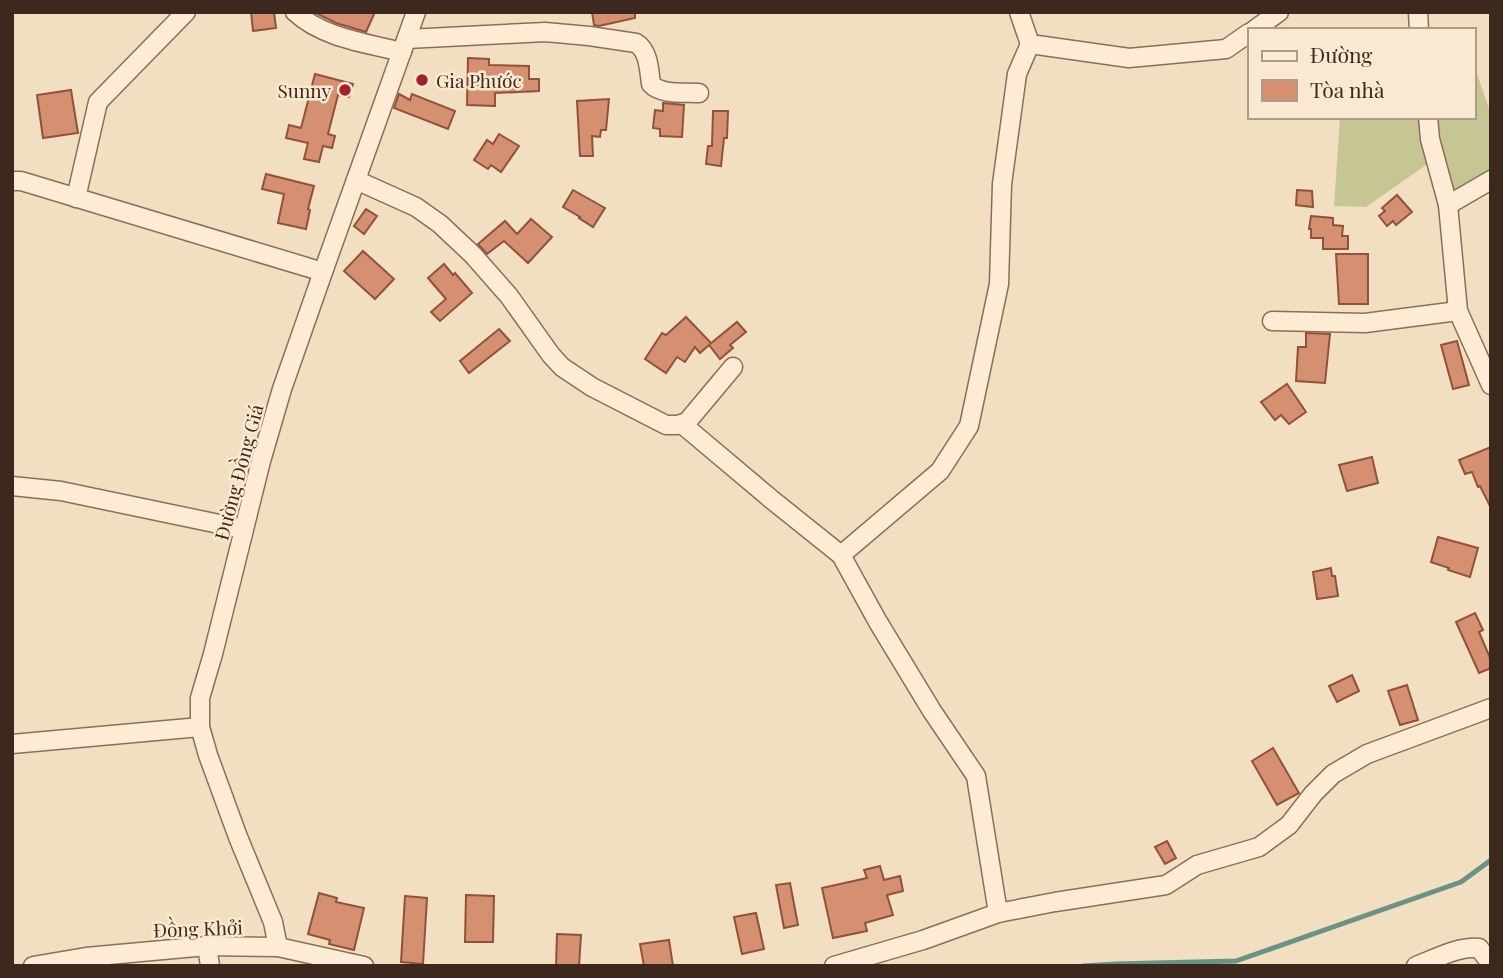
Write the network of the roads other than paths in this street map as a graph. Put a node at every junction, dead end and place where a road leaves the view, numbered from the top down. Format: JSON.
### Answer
{"nodes":[{"id":1,"x":186,"y":12,"type":"edge"},
{"id":2,"x":295,"y":12,"type":"edge"},
{"id":3,"x":416,"y":12,"type":"edge"},
{"id":4,"x":1019,"y":12,"type":"edge"},
{"id":5,"x":1279,"y":12,"type":"edge"},
{"id":6,"x":1257,"y":28,"type":"edge"},
{"id":7,"x":1248,"y":34,"type":"edge"},
{"id":8,"x":1030,"y":44,"type":"junction"},
{"id":9,"x":404,"y":46,"type":"junction"},
{"id":10,"x":699,"y":93,"type":"dead end"},
{"id":11,"x":1428,"y":119,"type":"edge"},
{"id":12,"x":356,"y":180,"type":"junction"},
{"id":13,"x":1491,"y":180,"type":"edge"},
{"id":14,"x":12,"y":181,"type":"edge"},
{"id":15,"x":76,"y":198,"type":"junction"},
{"id":16,"x":1448,"y":205,"type":"junction"},
{"id":17,"x":323,"y":272,"type":"junction"},
{"id":18,"x":1458,"y":311,"type":"junction"},
{"id":19,"x":1272,"y":321,"type":"dead end"},
{"id":20,"x":733,"y":367,"type":"dead end"},
{"id":21,"x":1491,"y":385,"type":"edge"},
{"id":22,"x":682,"y":424,"type":"junction"},
{"id":23,"x":12,"y":486,"type":"edge"},
{"id":24,"x":243,"y":529,"type":"junction"},
{"id":25,"x":841,"y":555,"type":"junction"},
{"id":26,"x":1491,"y":708,"type":"edge"},
{"id":27,"x":200,"y":727,"type":"junction"},
{"id":28,"x":12,"y":744,"type":"edge"},
{"id":29,"x":998,"y":913,"type":"junction"},
{"id":30,"x":1485,"y":944,"type":"edge"},
{"id":31,"x":207,"y":946,"type":"junction"},
{"id":32,"x":278,"y":947,"type":"junction"},
{"id":33,"x":1491,"y":964,"type":"edge"},
{"id":34,"x":33,"y":966,"type":"edge"},
{"id":35,"x":210,"y":966,"type":"edge"},
{"id":36,"x":364,"y":966,"type":"edge"},
{"id":37,"x":834,"y":966,"type":"edge"},
{"id":38,"x":1416,"y":966,"type":"edge"}],
"edges":[{"from":1,"to":15,"type":"street"},
{"from":2,"to":9,"type":"street"},
{"from":3,"to":9,"type":"street","name":"Đường Đồng Giá"},
{"from":4,"to":8,"type":"street"},
{"from":5,"to":6,"type":"street"},
{"from":7,"to":8,"type":"street"},
{"from":8,"to":25,"type":"street"},
{"from":9,"to":10,"type":"street"},
{"from":9,"to":12,"type":"street","name":"Đường Đồng Giá"},
{"from":11,"to":16,"type":"street"},
{"from":12,"to":17,"type":"street","name":"Đường Đồng Giá"},
{"from":12,"to":22,"type":"street"},
{"from":13,"to":16,"type":"street"},
{"from":14,"to":15,"type":"street"},
{"from":15,"to":17,"type":"street"},
{"from":16,"to":18,"type":"street"},
{"from":17,"to":24,"type":"street","name":"Đường Đồng Giá"},
{"from":18,"to":19,"type":"street"},
{"from":18,"to":21,"type":"street"},
{"from":20,"to":22,"type":"street"},
{"from":22,"to":25,"type":"street"},
{"from":23,"to":24,"type":"street"},
{"from":24,"to":27,"type":"street","name":"Đường Đồng Giá"},
{"from":25,"to":29,"type":"street"},
{"from":26,"to":29,"type":"street"},
{"from":27,"to":28,"type":"street"},
{"from":27,"to":32,"type":"street","name":"Đường Đồng Giá"},
{"from":29,"to":37,"type":"street"},
{"from":30,"to":33,"type":"street"},
{"from":30,"to":38,"type":"street"},
{"from":31,"to":32,"type":"street","name":"Đồng Khởi"},
{"from":31,"to":34,"type":"street","name":"Đồng Khởi"},
{"from":31,"to":35,"type":"street"},
{"from":32,"to":36,"type":"street","name":"Đồng Khởi"}]}
